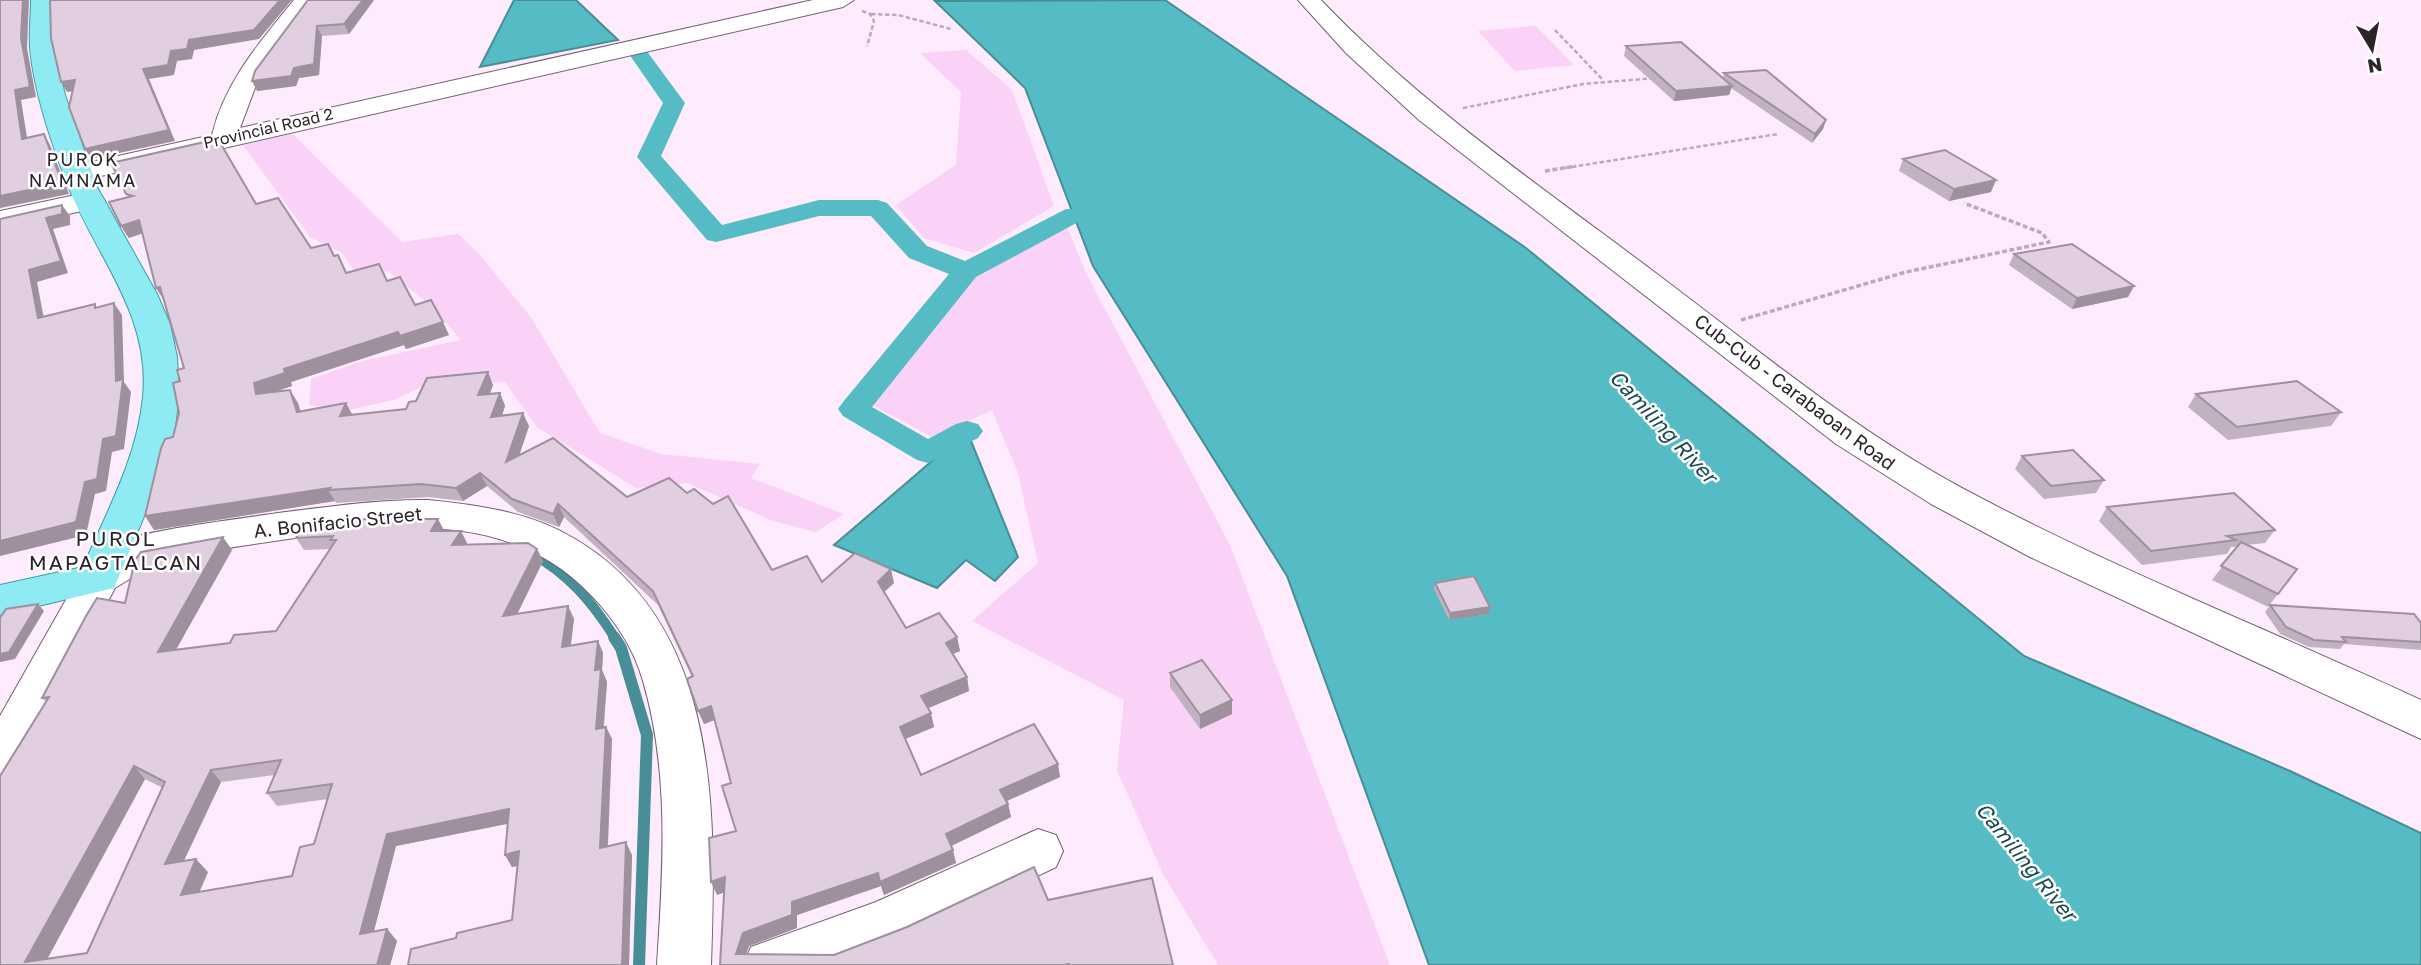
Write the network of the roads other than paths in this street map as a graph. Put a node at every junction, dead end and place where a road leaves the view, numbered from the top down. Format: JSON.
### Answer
{"nodes":[{"id":1,"x":42,"y":0,"type":"edge"},
{"id":2,"x":306,"y":0,"type":"edge"},
{"id":3,"x":843,"y":0,"type":"edge"},
{"id":4,"x":1309,"y":0,"type":"edge"},
{"id":5,"x":814,"y":4,"type":"edge"},
{"id":6,"x":225,"y":137,"type":"junction"},
{"id":7,"x":84,"y":187,"type":"junction"},
{"id":8,"x":0,"y":220,"type":"edge"},
{"id":9,"x":104,"y":567,"type":"junction"},
{"id":10,"x":0,"y":581,"type":"edge"},
{"id":11,"x":0,"y":600,"type":"edge"},
{"id":12,"x":2421,"y":721,"type":"edge"},
{"id":13,"x":0,"y":759,"type":"edge"},
{"id":14,"x":1038,"y":851,"type":"dead end"},
{"id":15,"x":684,"y":965,"type":"edge"},
{"id":16,"x":770,"y":965,"type":"edge"}],
"edges":[{"from":1,"to":7,"type":"main road"},
{"from":2,"to":6,"type":"street"},
{"from":3,"to":5,"type":"street","name":"Provincial Road 2"},
{"from":4,"to":12,"type":"street","name":"Cub-Cub - Carabaoan Road"},
{"from":5,"to":6,"type":"street","name":"Provincial Road 2"},
{"from":6,"to":7,"type":"street","name":"Provincial Road 2"},
{"from":7,"to":8,"type":"street","name":"Provincial Road 2"},
{"from":7,"to":9,"type":"main road"},
{"from":9,"to":10,"type":"main road"},
{"from":9,"to":11,"type":"main road"},
{"from":9,"to":13,"type":"street"},
{"from":9,"to":15,"type":"street","name":"A. Bonifacio Street"},
{"from":14,"to":16,"type":"street"}]}
